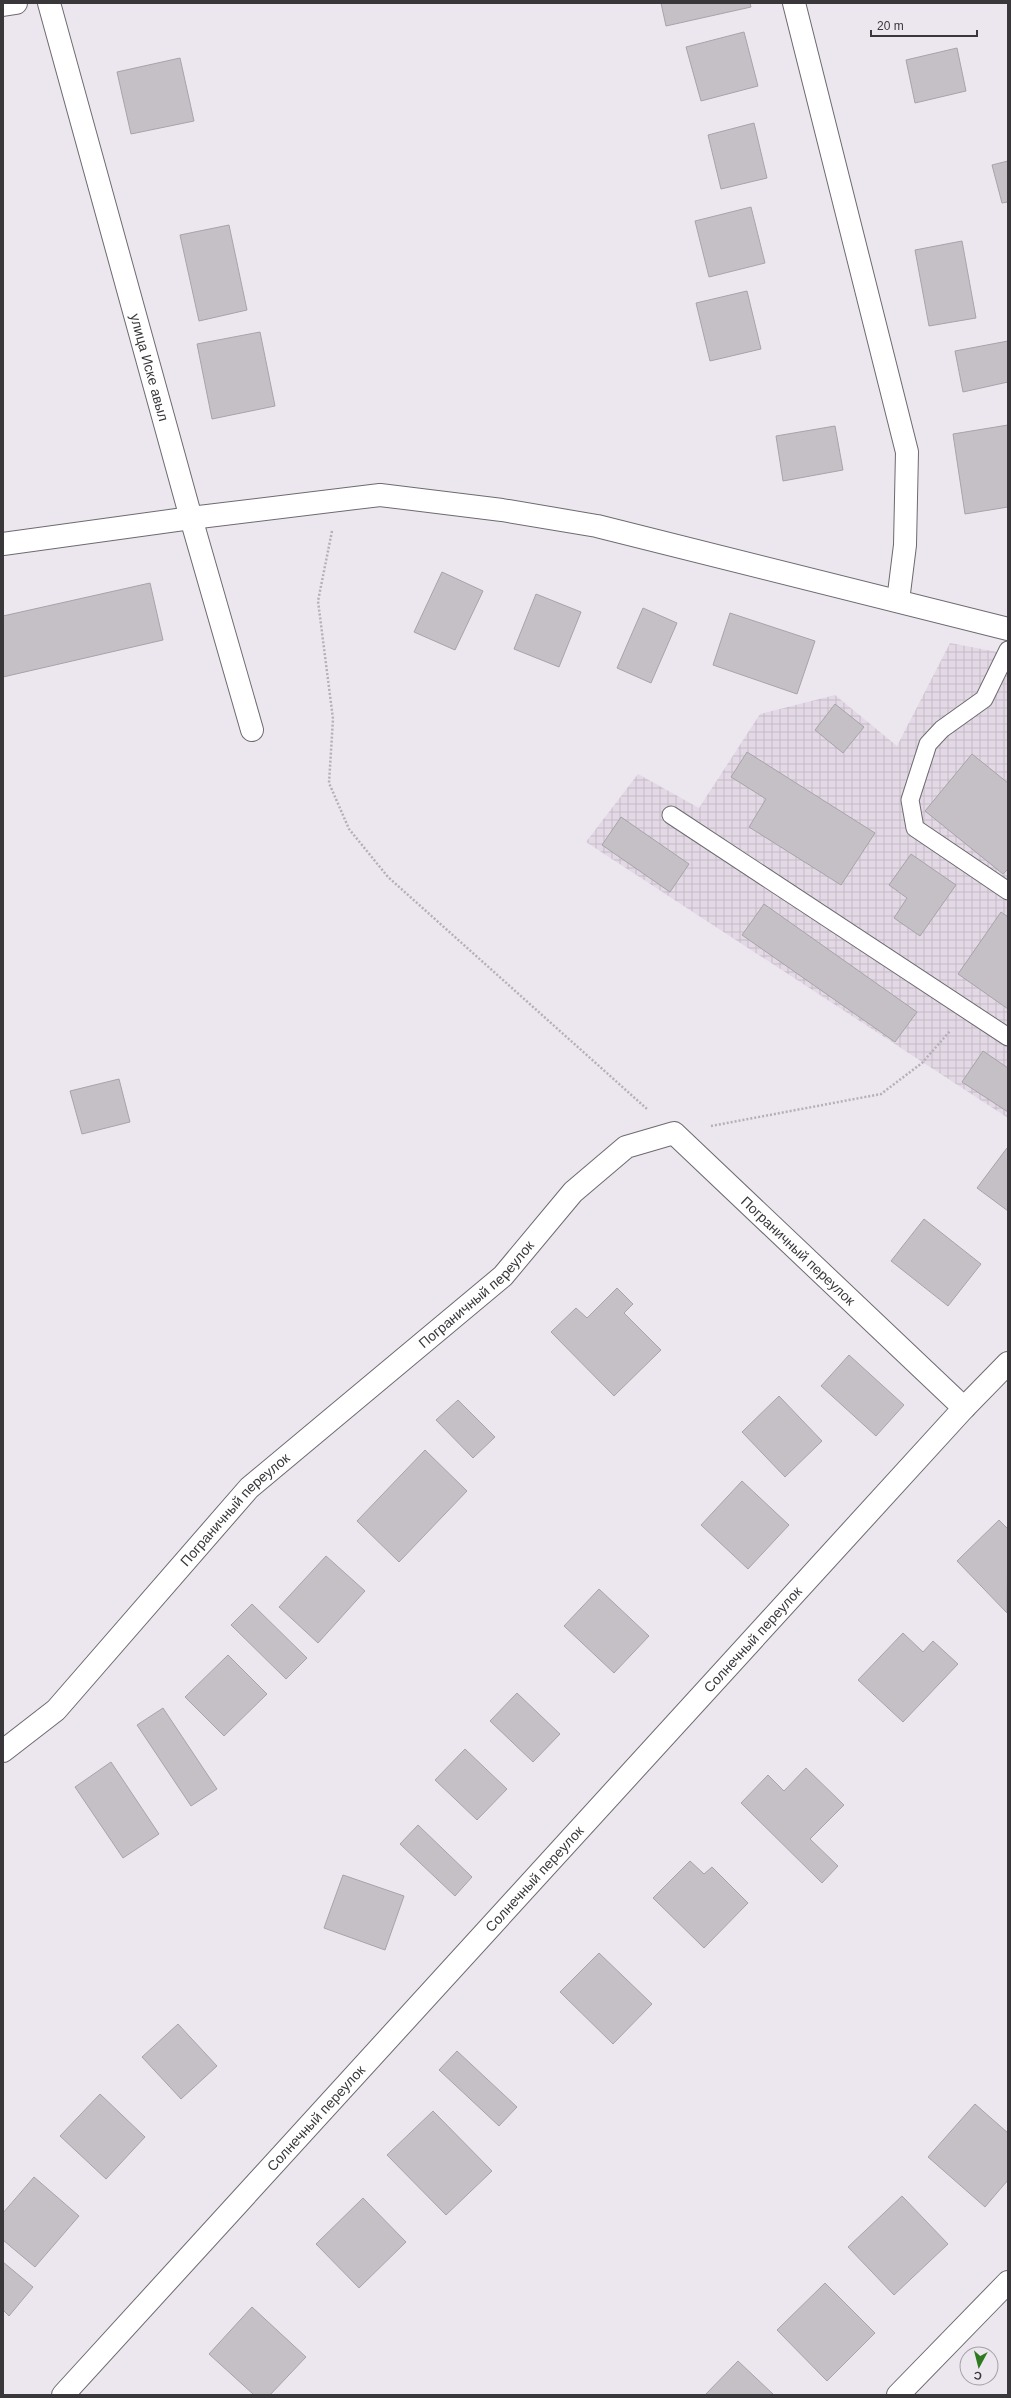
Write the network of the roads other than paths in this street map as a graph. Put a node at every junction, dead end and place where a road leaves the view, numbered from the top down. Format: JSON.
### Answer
{"nodes":[{"id":1,"x":16,"y":3,"type":"edge"},
{"id":2,"x":49,"y":3,"type":"edge"},
{"id":3,"x":794,"y":3,"type":"edge"},
{"id":4,"x":3,"y":5,"type":"edge"},
{"id":5,"x":191,"y":518,"type":"junction"},
{"id":6,"x":3,"y":544,"type":"edge"},
{"id":7,"x":898,"y":600,"type":"junction"},
{"id":8,"x":1008,"y":629,"type":"edge"},
{"id":9,"x":1008,"y":650,"type":"edge"},
{"id":10,"x":252,"y":730,"type":"dead end"},
{"id":11,"x":671,"y":815,"type":"dead end"},
{"id":12,"x":1008,"y":891,"type":"edge"},
{"id":13,"x":1008,"y":1037,"type":"edge"},
{"id":14,"x":1008,"y":1363,"type":"edge"},
{"id":15,"x":964,"y":1408,"type":"junction"},
{"id":16,"x":3,"y":1751,"type":"edge"},
{"id":17,"x":1008,"y":2282,"type":"edge"},
{"id":18,"x":63,"y":2395,"type":"edge"},
{"id":19,"x":898,"y":2395,"type":"edge"}],
"edges":[{"from":1,"to":4,"type":"street"},
{"from":2,"to":5,"type":"street","name":"улица Иске авыл"},
{"from":3,"to":7,"type":"street"},
{"from":5,"to":6,"type":"street"},
{"from":5,"to":7,"type":"street"},
{"from":5,"to":10,"type":"street","name":"улица Иске авыл"},
{"from":7,"to":8,"type":"street"},
{"from":9,"to":12,"type":"lane"},
{"from":11,"to":13,"type":"lane"},
{"from":14,"to":15,"type":"street","name":"Солнечный переулок"},
{"from":15,"to":16,"type":"street","name":"Пограничный переулок"},
{"from":15,"to":18,"type":"street","name":"Солнечный переулок"},
{"from":17,"to":19,"type":"street"}]}
